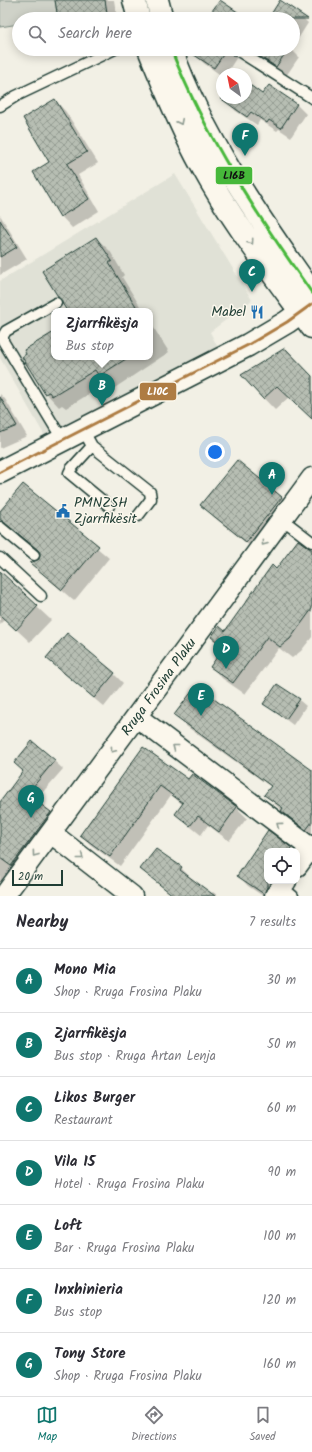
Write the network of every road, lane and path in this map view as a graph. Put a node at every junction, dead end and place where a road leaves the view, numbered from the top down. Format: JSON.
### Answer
{"nodes":[{"id":1,"x":134,"y":0,"type":"edge"},
{"id":2,"x":157,"y":0,"type":"edge"},
{"id":3,"x":137,"y":12,"type":"edge"},
{"id":4,"x":160,"y":12,"type":"edge"},
{"id":5,"x":100,"y":56,"type":"edge"},
{"id":6,"x":152,"y":56,"type":"edge"},
{"id":7,"x":174,"y":56,"type":"edge"},
{"id":8,"x":246,"y":56,"type":"edge"},
{"id":9,"x":312,"y":98,"type":"edge"},
{"id":10,"x":0,"y":106,"type":"edge"},
{"id":11,"x":312,"y":292,"type":"edge"},
{"id":12,"x":56,"y":303,"type":"dead end"},
{"id":13,"x":308,"y":314,"type":"edge"},
{"id":14,"x":87,"y":437,"type":"junction"},
{"id":15,"x":62,"y":439,"type":"junction"},
{"id":16,"x":0,"y":472,"type":"edge"},
{"id":17,"x":312,"y":478,"type":"edge"},
{"id":18,"x":109,"y":506,"type":"dead end"},
{"id":19,"x":138,"y":516,"type":"dead end"},
{"id":20,"x":282,"y":519,"type":"junction"},
{"id":21,"x":0,"y":527,"type":"edge"},
{"id":22,"x":312,"y":542,"type":"edge"},
{"id":23,"x":34,"y":555,"type":"dead end"},
{"id":24,"x":0,"y":558,"type":"edge"},
{"id":25,"x":41,"y":596,"type":"dead end"},
{"id":26,"x":137,"y":717,"type":"junction"},
{"id":27,"x":51,"y":833,"type":"junction"},
{"id":28,"x":311,"y":848,"type":"edge"},
{"id":29,"x":300,"y":862,"type":"edge"},
{"id":30,"x":4,"y":896,"type":"edge"},
{"id":31,"x":132,"y":896,"type":"edge"}],
"edges":[{"from":1,"to":3,"type":"main road"},
{"from":2,"to":4,"type":"main road"},
{"from":5,"to":10,"type":"lane"},
{"from":6,"to":13,"type":"main road","one_way":true},
{"from":7,"to":11,"type":"main road"},
{"from":8,"to":9,"type":"lane"},
{"from":12,"to":15,"type":"lane"},
{"from":13,"to":14,"type":"main road"},
{"from":14,"to":15,"type":"main road"},
{"from":14,"to":18,"type":"lane"},
{"from":14,"to":19,"type":"lane"},
{"from":15,"to":16,"type":"main road"},
{"from":17,"to":20,"type":"street","name":"Rruga Frosina Plaku"},
{"from":20,"to":22,"type":"lane"},
{"from":20,"to":26,"type":"street","name":"Rruga Frosina Plaku","one_way":true},
{"from":21,"to":23,"type":"lane"},
{"from":24,"to":25,"type":"lane"},
{"from":26,"to":27,"type":"street","name":"Rruga Frosina Plaku","one_way":true},
{"from":28,"to":26,"type":"street","one_way":true},
{"from":27,"to":30,"type":"street","name":"Rruga Frosina Plaku","one_way":true},
{"from":27,"to":31,"type":"street","one_way":true},
{"from":28,"to":29,"type":"street"}]}
